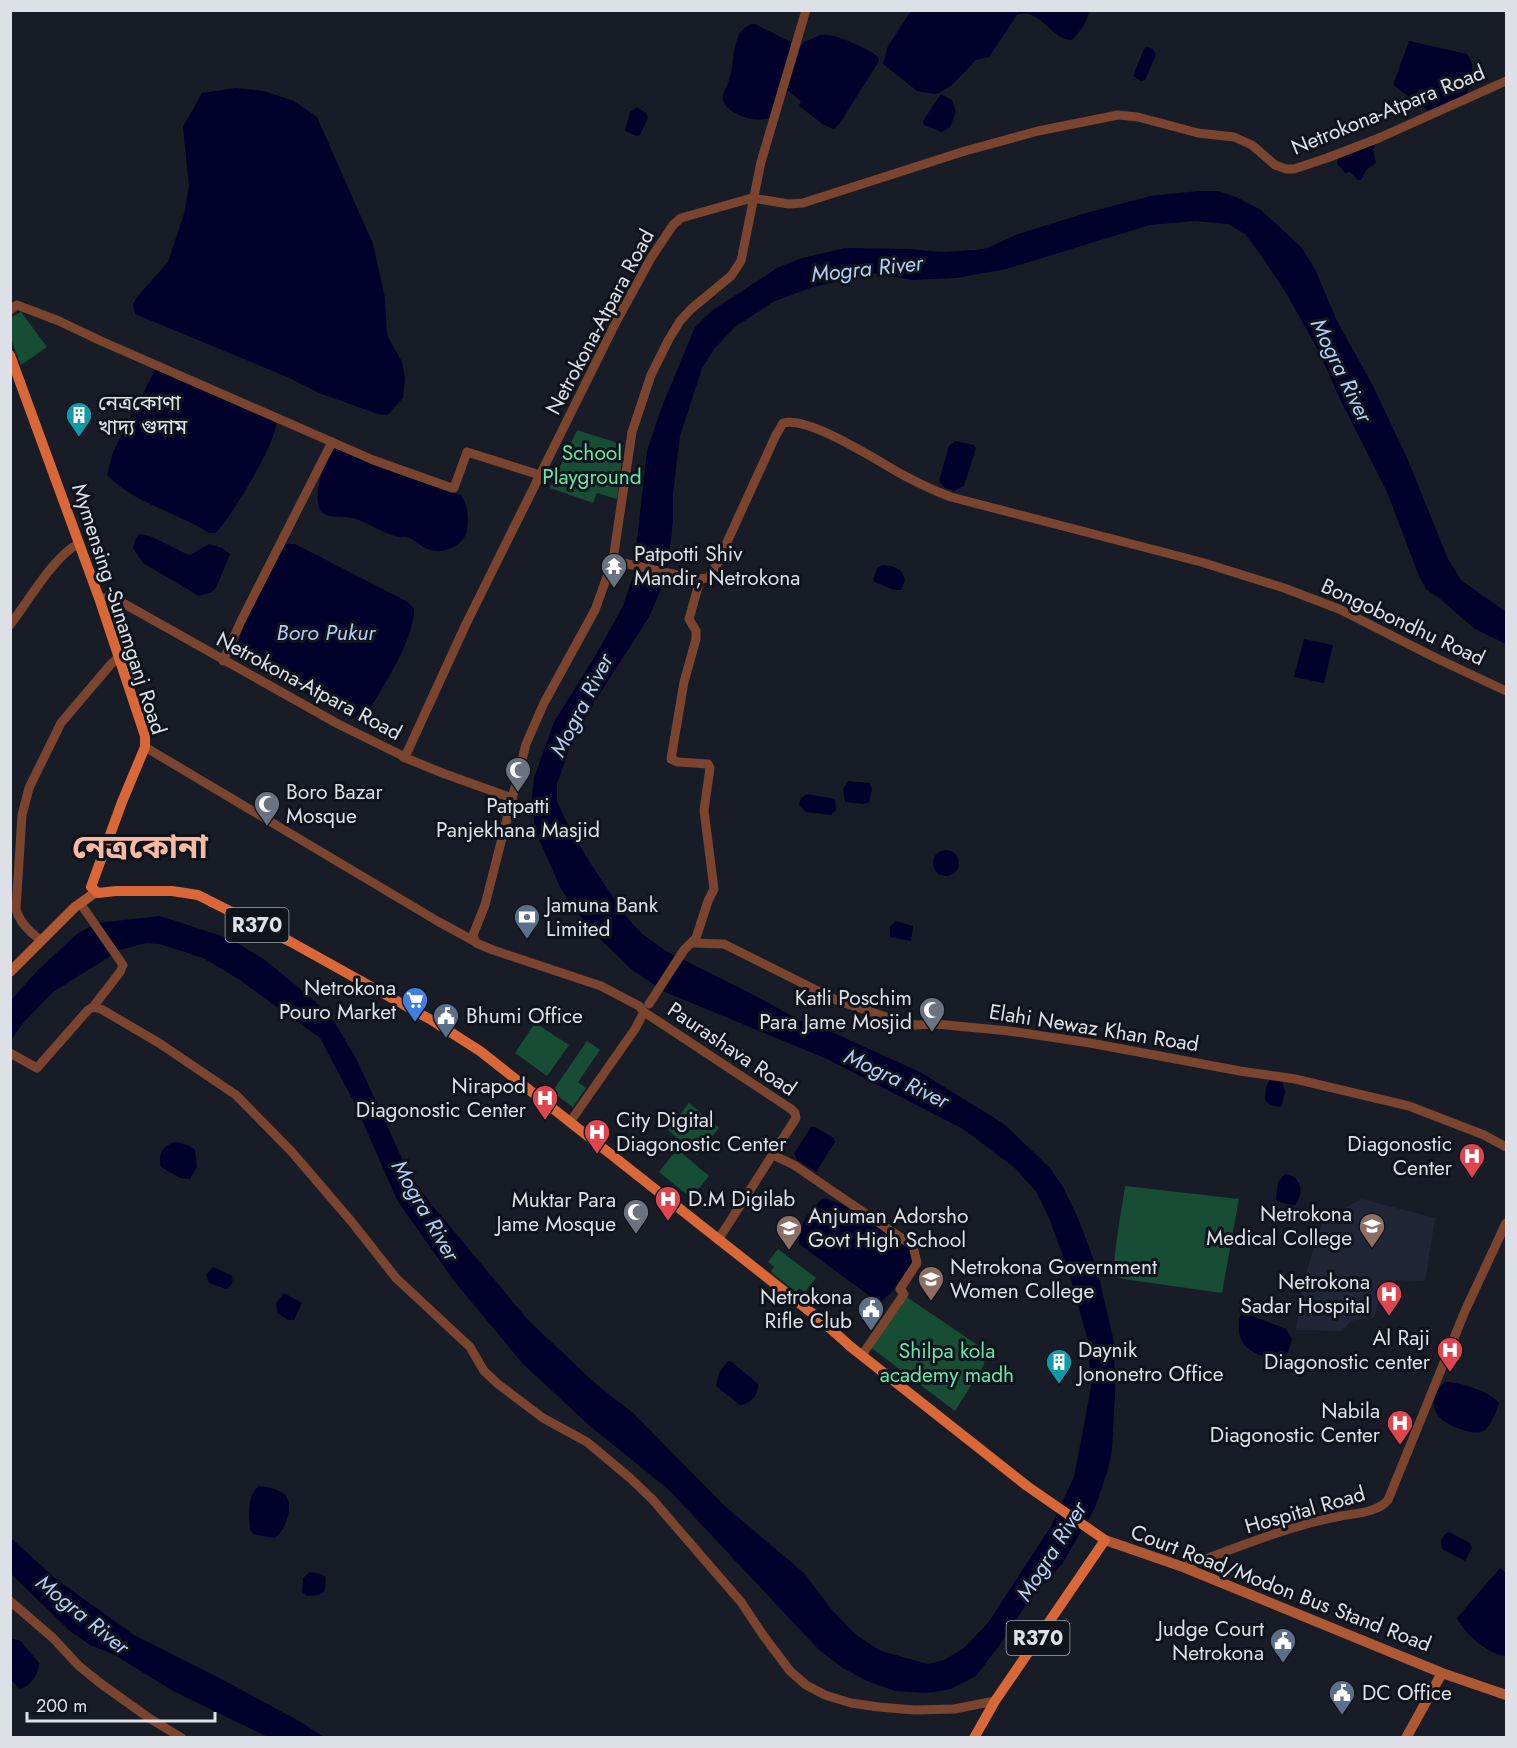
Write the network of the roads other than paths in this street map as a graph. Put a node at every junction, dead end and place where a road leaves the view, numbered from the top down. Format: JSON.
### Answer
{"nodes":[{"id":1,"x":806,"y":10,"type":"edge"},
{"id":2,"x":1506,"y":81,"type":"edge"},
{"id":3,"x":752,"y":198,"type":"junction"},
{"id":4,"x":10,"y":310,"type":"edge"},
{"id":5,"x":10,"y":355,"type":"edge"},
{"id":6,"x":332,"y":442,"type":"junction"},
{"id":7,"x":540,"y":475,"type":"junction"},
{"id":8,"x":78,"y":544,"type":"junction"},
{"id":9,"x":619,"y":562,"type":"dead end"},
{"id":10,"x":700,"y":579,"type":"junction"},
{"id":11,"x":99,"y":598,"type":"junction"},
{"id":12,"x":10,"y":625,"type":"edge"},
{"id":13,"x":118,"y":658,"type":"junction"},
{"id":14,"x":222,"y":661,"type":"junction"},
{"id":15,"x":1506,"y":691,"type":"edge"},
{"id":16,"x":145,"y":747,"type":"junction"},
{"id":17,"x":403,"y":757,"type":"junction"},
{"id":18,"x":512,"y":798,"type":"junction"},
{"id":19,"x":96,"y":892,"type":"junction"},
{"id":20,"x":80,"y":903,"type":"junction"},
{"id":21,"x":41,"y":941,"type":"junction"},
{"id":22,"x":474,"y":941,"type":"junction"},
{"id":23,"x":692,"y":943,"type":"junction"},
{"id":24,"x":10,"y":972,"type":"edge"},
{"id":25,"x":93,"y":1007,"type":"junction"},
{"id":26,"x":646,"y":1008,"type":"junction"},
{"id":27,"x":14,"y":1055,"type":"edge"},
{"id":28,"x":570,"y":1122,"type":"junction"},
{"id":29,"x":1506,"y":1147,"type":"edge"},
{"id":30,"x":773,"y":1155,"type":"junction"},
{"id":31,"x":1506,"y":1223,"type":"edge"},
{"id":32,"x":718,"y":1240,"type":"junction"},
{"id":33,"x":862,"y":1355,"type":"junction"},
{"id":34,"x":1105,"y":1540,"type":"junction"},
{"id":35,"x":1183,"y":1568,"type":"junction"},
{"id":36,"x":10,"y":1601,"type":"edge"},
{"id":37,"x":1442,"y":1672,"type":"junction"},
{"id":38,"x":1506,"y":1695,"type":"edge"},
{"id":39,"x":995,"y":1701,"type":"junction"},
{"id":40,"x":182,"y":1737,"type":"edge"},
{"id":41,"x":974,"y":1737,"type":"edge"},
{"id":42,"x":1406,"y":1737,"type":"edge"}],
"edges":[{"from":1,"to":3,"type":"street"},
{"from":2,"to":3,"type":"street","name":"Netrokona-Atpara Road"},
{"from":3,"to":7,"type":"street","name":"Netrokona-Atpara Road"},
{"from":3,"to":18,"type":"street"},
{"from":4,"to":6,"type":"street"},
{"from":5,"to":8,"type":"main road","name":"Mymensing -Sunamganj Road"},
{"from":6,"to":7,"type":"street"},
{"from":6,"to":14,"type":"street"},
{"from":7,"to":17,"type":"street","name":"Netrokona-Atpara Road"},
{"from":8,"to":11,"type":"main road","name":"Mymensing -Sunamganj Road"},
{"from":8,"to":12,"type":"street"},
{"from":9,"to":10,"type":"street"},
{"from":10,"to":15,"type":"street","name":"Bongobondhu Road"},
{"from":10,"to":23,"type":"street"},
{"from":11,"to":13,"type":"main road","name":"Mymensing -Sunamganj Road"},
{"from":11,"to":14,"type":"street","name":"Netrokona-Atpara Road"},
{"from":13,"to":16,"type":"main road","name":"Mymensing -Sunamganj Road"},
{"from":13,"to":21,"type":"street"},
{"from":14,"to":17,"type":"street","name":"Netrokona-Atpara Road"},
{"from":16,"to":19,"type":"main road","name":"Mymensing -Sunamganj Road"},
{"from":16,"to":22,"type":"street"},
{"from":17,"to":18,"type":"street"},
{"from":18,"to":22,"type":"street"},
{"from":19,"to":20,"type":"main road"},
{"from":19,"to":28,"type":"main road","number":"R370"},
{"from":20,"to":21,"type":"main road"},
{"from":20,"to":25,"type":"street"},
{"from":21,"to":24,"type":"main road"},
{"from":22,"to":26,"type":"street"},
{"from":23,"to":26,"type":"street"},
{"from":23,"to":29,"type":"street","name":"Elahi Newaz Khan Road"},
{"from":25,"to":27,"type":"street"},
{"from":25,"to":39,"type":"street"},
{"from":26,"to":28,"type":"street"},
{"from":26,"to":30,"type":"street","name":"Paurashava Road"},
{"from":28,"to":32,"type":"main road","number":"R370"},
{"from":30,"to":32,"type":"street","name":"Paurashava Road"},
{"from":30,"to":33,"type":"street"},
{"from":31,"to":35,"type":"street","name":"Hospital Road"},
{"from":32,"to":33,"type":"main road","number":"R370"},
{"from":33,"to":34,"type":"main road","number":"R370"},
{"from":34,"to":35,"type":"main road","name":"Court Road/Modon Bus Stand Road"},
{"from":34,"to":39,"type":"main road","number":"R370"},
{"from":35,"to":37,"type":"main road","name":"Court Road/Modon Bus Stand Road"},
{"from":36,"to":40,"type":"street"},
{"from":37,"to":38,"type":"main road","name":"Court Road/Modon Bus Stand Road"},
{"from":37,"to":42,"type":"main road"},
{"from":39,"to":41,"type":"main road","number":"R370"}]}
